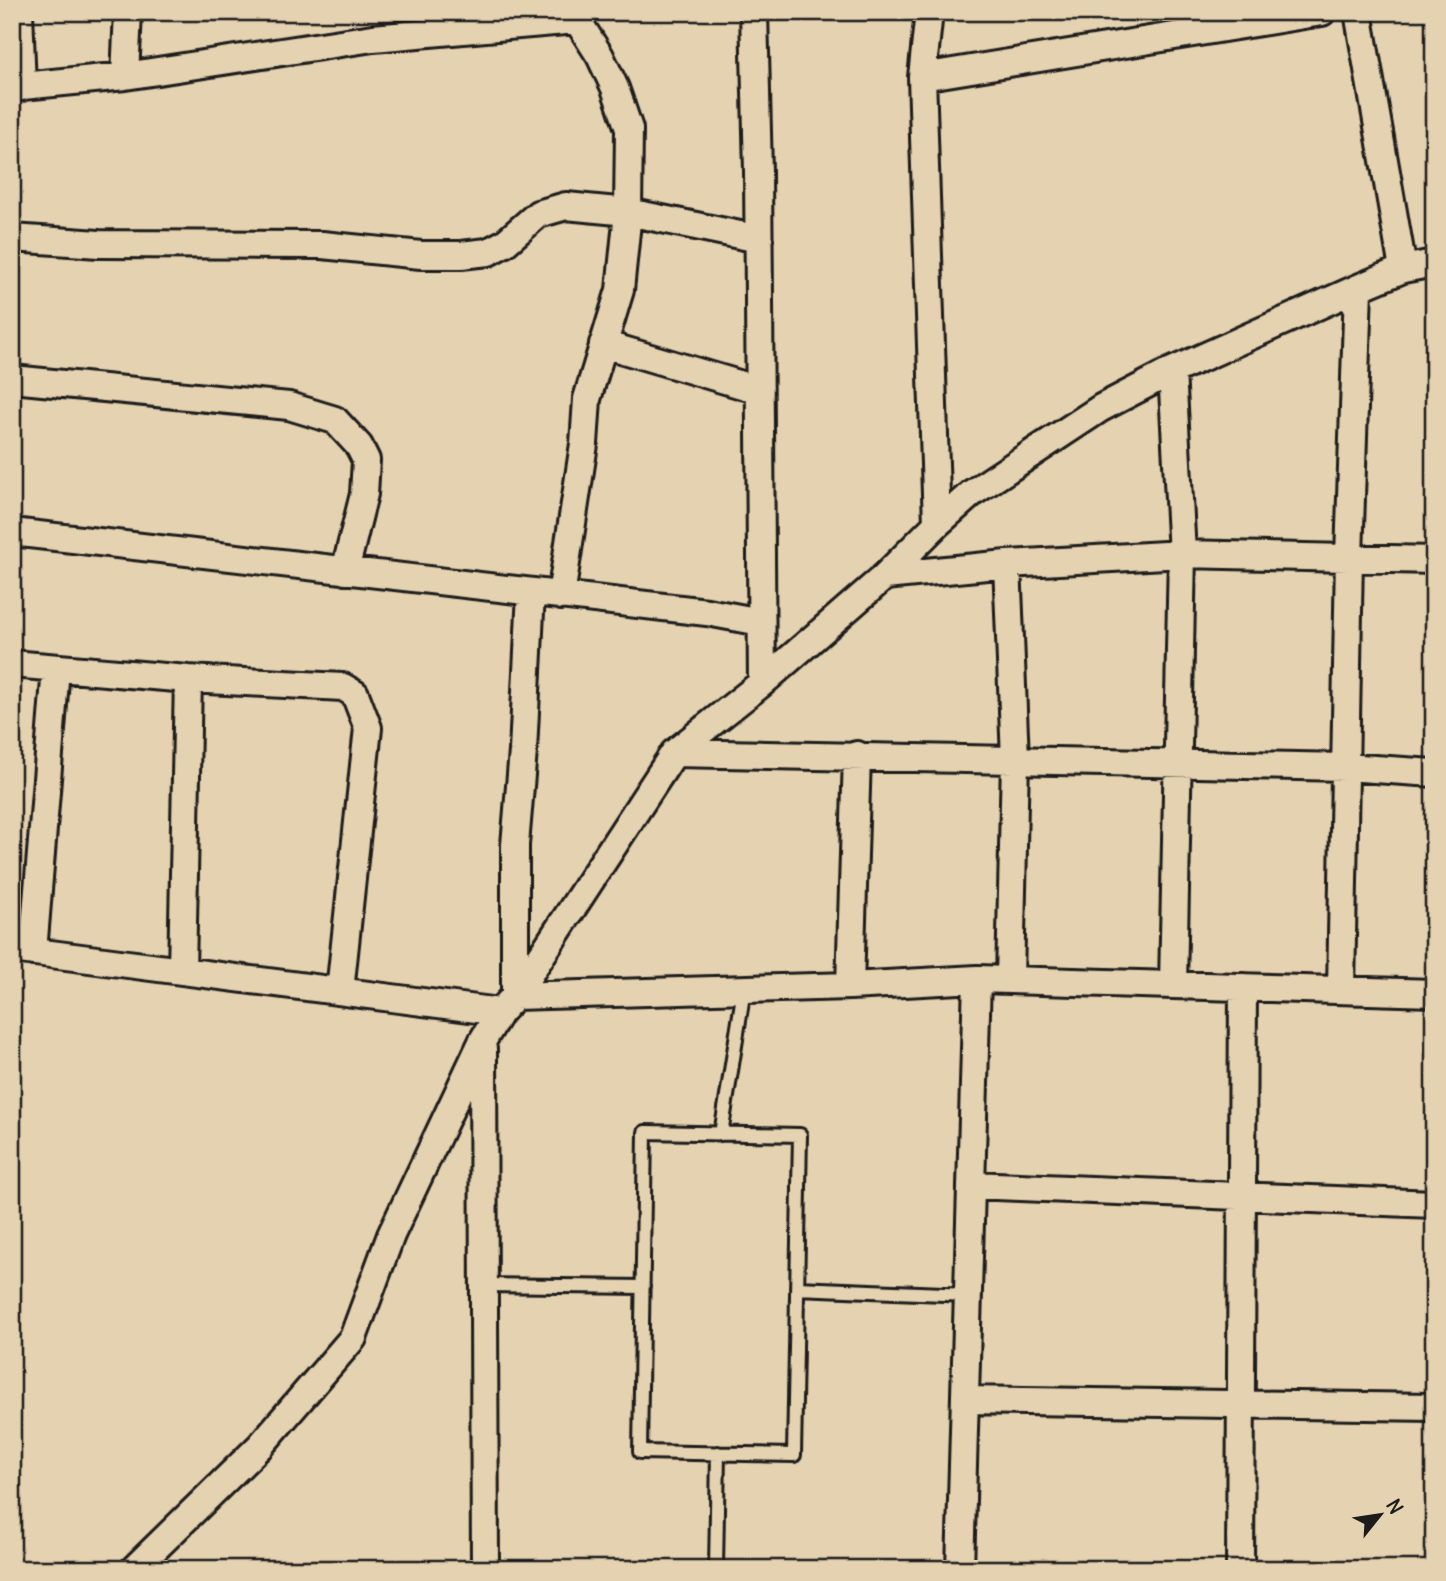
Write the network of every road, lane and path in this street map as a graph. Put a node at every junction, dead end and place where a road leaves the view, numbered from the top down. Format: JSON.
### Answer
{"nodes":[{"id":1,"x":19,"y":12,"type":"edge"},
{"id":2,"x":128,"y":12,"type":"edge"},
{"id":3,"x":754,"y":12,"type":"edge"},
{"id":4,"x":929,"y":12,"type":"edge"},
{"id":5,"x":1322,"y":12,"type":"edge"},
{"id":6,"x":1358,"y":12,"type":"edge"},
{"id":7,"x":574,"y":16,"type":"edge"},
{"id":8,"x":125,"y":76,"type":"junction"},
{"id":9,"x":922,"y":77,"type":"junction"},
{"id":10,"x":17,"y":87,"type":"edge"},
{"id":11,"x":628,"y":212,"type":"junction"},
{"id":12,"x":12,"y":238,"type":"edge"},
{"id":13,"x":759,"y":239,"type":"junction"},
{"id":14,"x":1434,"y":263,"type":"edge"},
{"id":15,"x":1404,"y":269,"type":"junction"},
{"id":16,"x":1359,"y":288,"type":"junction"},
{"id":17,"x":603,"y":344,"type":"junction"},
{"id":18,"x":1172,"y":371,"type":"junction"},
{"id":19,"x":12,"y":379,"type":"edge"},
{"id":20,"x":760,"y":390,"type":"junction"},
{"id":21,"x":937,"y":524,"type":"junction"},
{"id":22,"x":12,"y":532,"type":"edge"},
{"id":23,"x":1182,"y":554,"type":"junction"},
{"id":24,"x":1349,"y":557,"type":"junction"},
{"id":25,"x":1434,"y":560,"type":"edge"},
{"id":26,"x":1007,"y":564,"type":"junction"},
{"id":27,"x":345,"y":571,"type":"junction"},
{"id":28,"x":885,"y":576,"type":"junction"},
{"id":29,"x":531,"y":592,"type":"junction"},
{"id":30,"x":561,"y":596,"type":"junction"},
{"id":31,"x":761,"y":622,"type":"junction"},
{"id":32,"x":12,"y":664,"type":"edge"},
{"id":33,"x":56,"y":668,"type":"junction"},
{"id":34,"x":188,"y":679,"type":"junction"},
{"id":35,"x":762,"y":683,"type":"junction"},
{"id":36,"x":674,"y":753,"type":"junction"},
{"id":37,"x":857,"y":755,"type":"junction"},
{"id":38,"x":1015,"y":760,"type":"junction"},
{"id":39,"x":1178,"y":764,"type":"junction"},
{"id":40,"x":1345,"y":767,"type":"junction"},
{"id":41,"x":1434,"y":773,"type":"edge"},
{"id":42,"x":22,"y":950,"type":"edge"},
{"id":43,"x":182,"y":971,"type":"junction"},
{"id":44,"x":977,"y":979,"type":"junction"},
{"id":45,"x":1010,"y":979,"type":"junction"},
{"id":46,"x":1174,"y":985,"type":"junction"},
{"id":47,"x":850,"y":986,"type":"junction"},
{"id":48,"x":1243,"y":987,"type":"junction"},
{"id":49,"x":744,"y":988,"type":"junction"},
{"id":50,"x":1341,"y":990,"type":"junction"},
{"id":51,"x":340,"y":991,"type":"junction"},
{"id":52,"x":1434,"y":993,"type":"edge"},
{"id":53,"x":507,"y":1004,"type":"junction"},
{"id":54,"x":483,"y":1040,"type":"junction"},
{"id":55,"x":721,"y":1134,"type":"junction"},
{"id":56,"x":971,"y":1185,"type":"junction"},
{"id":57,"x":1242,"y":1196,"type":"junction"},
{"id":58,"x":1434,"y":1204,"type":"edge"},
{"id":59,"x":484,"y":1285,"type":"junction"},
{"id":60,"x":643,"y":1287,"type":"junction"},
{"id":61,"x":797,"y":1288,"type":"junction"},
{"id":62,"x":968,"y":1295,"type":"junction"},
{"id":63,"x":965,"y":1400,"type":"junction"},
{"id":64,"x":1241,"y":1404,"type":"junction"},
{"id":65,"x":1434,"y":1407,"type":"edge"},
{"id":66,"x":718,"y":1453,"type":"junction"},
{"id":67,"x":134,"y":1569,"type":"edge"},
{"id":68,"x":485,"y":1569,"type":"edge"},
{"id":69,"x":716,"y":1569,"type":"edge"},
{"id":70,"x":960,"y":1569,"type":"edge"},
{"id":71,"x":1240,"y":1569,"type":"edge"}],
"edges":[{"from":1,"to":10,"type":"street"},
{"from":2,"to":8,"type":"street"},
{"from":3,"to":13,"type":"street"},
{"from":4,"to":9,"type":"street"},
{"from":5,"to":9,"type":"street"},
{"from":6,"to":15,"type":"street"},
{"from":7,"to":8,"type":"street"},
{"from":7,"to":11,"type":"street"},
{"from":8,"to":10,"type":"street"},
{"from":9,"to":21,"type":"street"},
{"from":11,"to":12,"type":"street"},
{"from":11,"to":13,"type":"street"},
{"from":11,"to":17,"type":"street"},
{"from":13,"to":20,"type":"street"},
{"from":14,"to":15,"type":"street"},
{"from":15,"to":16,"type":"street"},
{"from":16,"to":18,"type":"street"},
{"from":16,"to":24,"type":"street"},
{"from":17,"to":20,"type":"street"},
{"from":17,"to":30,"type":"street"},
{"from":18,"to":21,"type":"street"},
{"from":18,"to":23,"type":"street"},
{"from":19,"to":27,"type":"street"},
{"from":20,"to":31,"type":"street"},
{"from":21,"to":28,"type":"street"},
{"from":22,"to":27,"type":"street"},
{"from":23,"to":24,"type":"street"},
{"from":23,"to":26,"type":"street"},
{"from":23,"to":39,"type":"street"},
{"from":24,"to":25,"type":"street"},
{"from":24,"to":40,"type":"street"},
{"from":26,"to":28,"type":"street"},
{"from":26,"to":38,"type":"street"},
{"from":27,"to":29,"type":"street"},
{"from":28,"to":35,"type":"street"},
{"from":29,"to":30,"type":"street"},
{"from":29,"to":53,"type":"street"},
{"from":30,"to":31,"type":"street"},
{"from":31,"to":35,"type":"street"},
{"from":32,"to":33,"type":"street"},
{"from":33,"to":34,"type":"street"},
{"from":33,"to":42,"type":"street"},
{"from":34,"to":43,"type":"street"},
{"from":34,"to":51,"type":"street"},
{"from":35,"to":36,"type":"street"},
{"from":36,"to":37,"type":"street"},
{"from":36,"to":53,"type":"street"},
{"from":37,"to":38,"type":"street"},
{"from":37,"to":47,"type":"street"},
{"from":38,"to":39,"type":"street"},
{"from":38,"to":45,"type":"street"},
{"from":39,"to":40,"type":"street"},
{"from":39,"to":46,"type":"street"},
{"from":40,"to":41,"type":"street"},
{"from":40,"to":50,"type":"street"},
{"from":42,"to":43,"type":"street"},
{"from":43,"to":51,"type":"street"},
{"from":44,"to":45,"type":"street"},
{"from":44,"to":47,"type":"street"},
{"from":44,"to":56,"type":"street"},
{"from":45,"to":46,"type":"street"},
{"from":46,"to":48,"type":"street"},
{"from":47,"to":49,"type":"street"},
{"from":48,"to":50,"type":"street"},
{"from":48,"to":57,"type":"street"},
{"from":49,"to":53,"type":"street"},
{"from":49,"to":55,"type":"lane"},
{"from":50,"to":52,"type":"street"},
{"from":51,"to":53,"type":"street"},
{"from":53,"to":54,"type":"street"},
{"from":54,"to":59,"type":"street"},
{"from":54,"to":67,"type":"street"},
{"from":55,"to":60,"type":"lane"},
{"from":55,"to":61,"type":"lane"},
{"from":56,"to":57,"type":"street"},
{"from":56,"to":62,"type":"street"},
{"from":57,"to":58,"type":"street"},
{"from":57,"to":64,"type":"street"},
{"from":59,"to":60,"type":"lane"},
{"from":59,"to":68,"type":"street"},
{"from":60,"to":66,"type":"lane"},
{"from":61,"to":62,"type":"lane"},
{"from":61,"to":66,"type":"lane"},
{"from":62,"to":63,"type":"street"},
{"from":63,"to":64,"type":"street"},
{"from":63,"to":70,"type":"street"},
{"from":64,"to":65,"type":"street"},
{"from":64,"to":71,"type":"street"},
{"from":66,"to":69,"type":"lane"}]}
